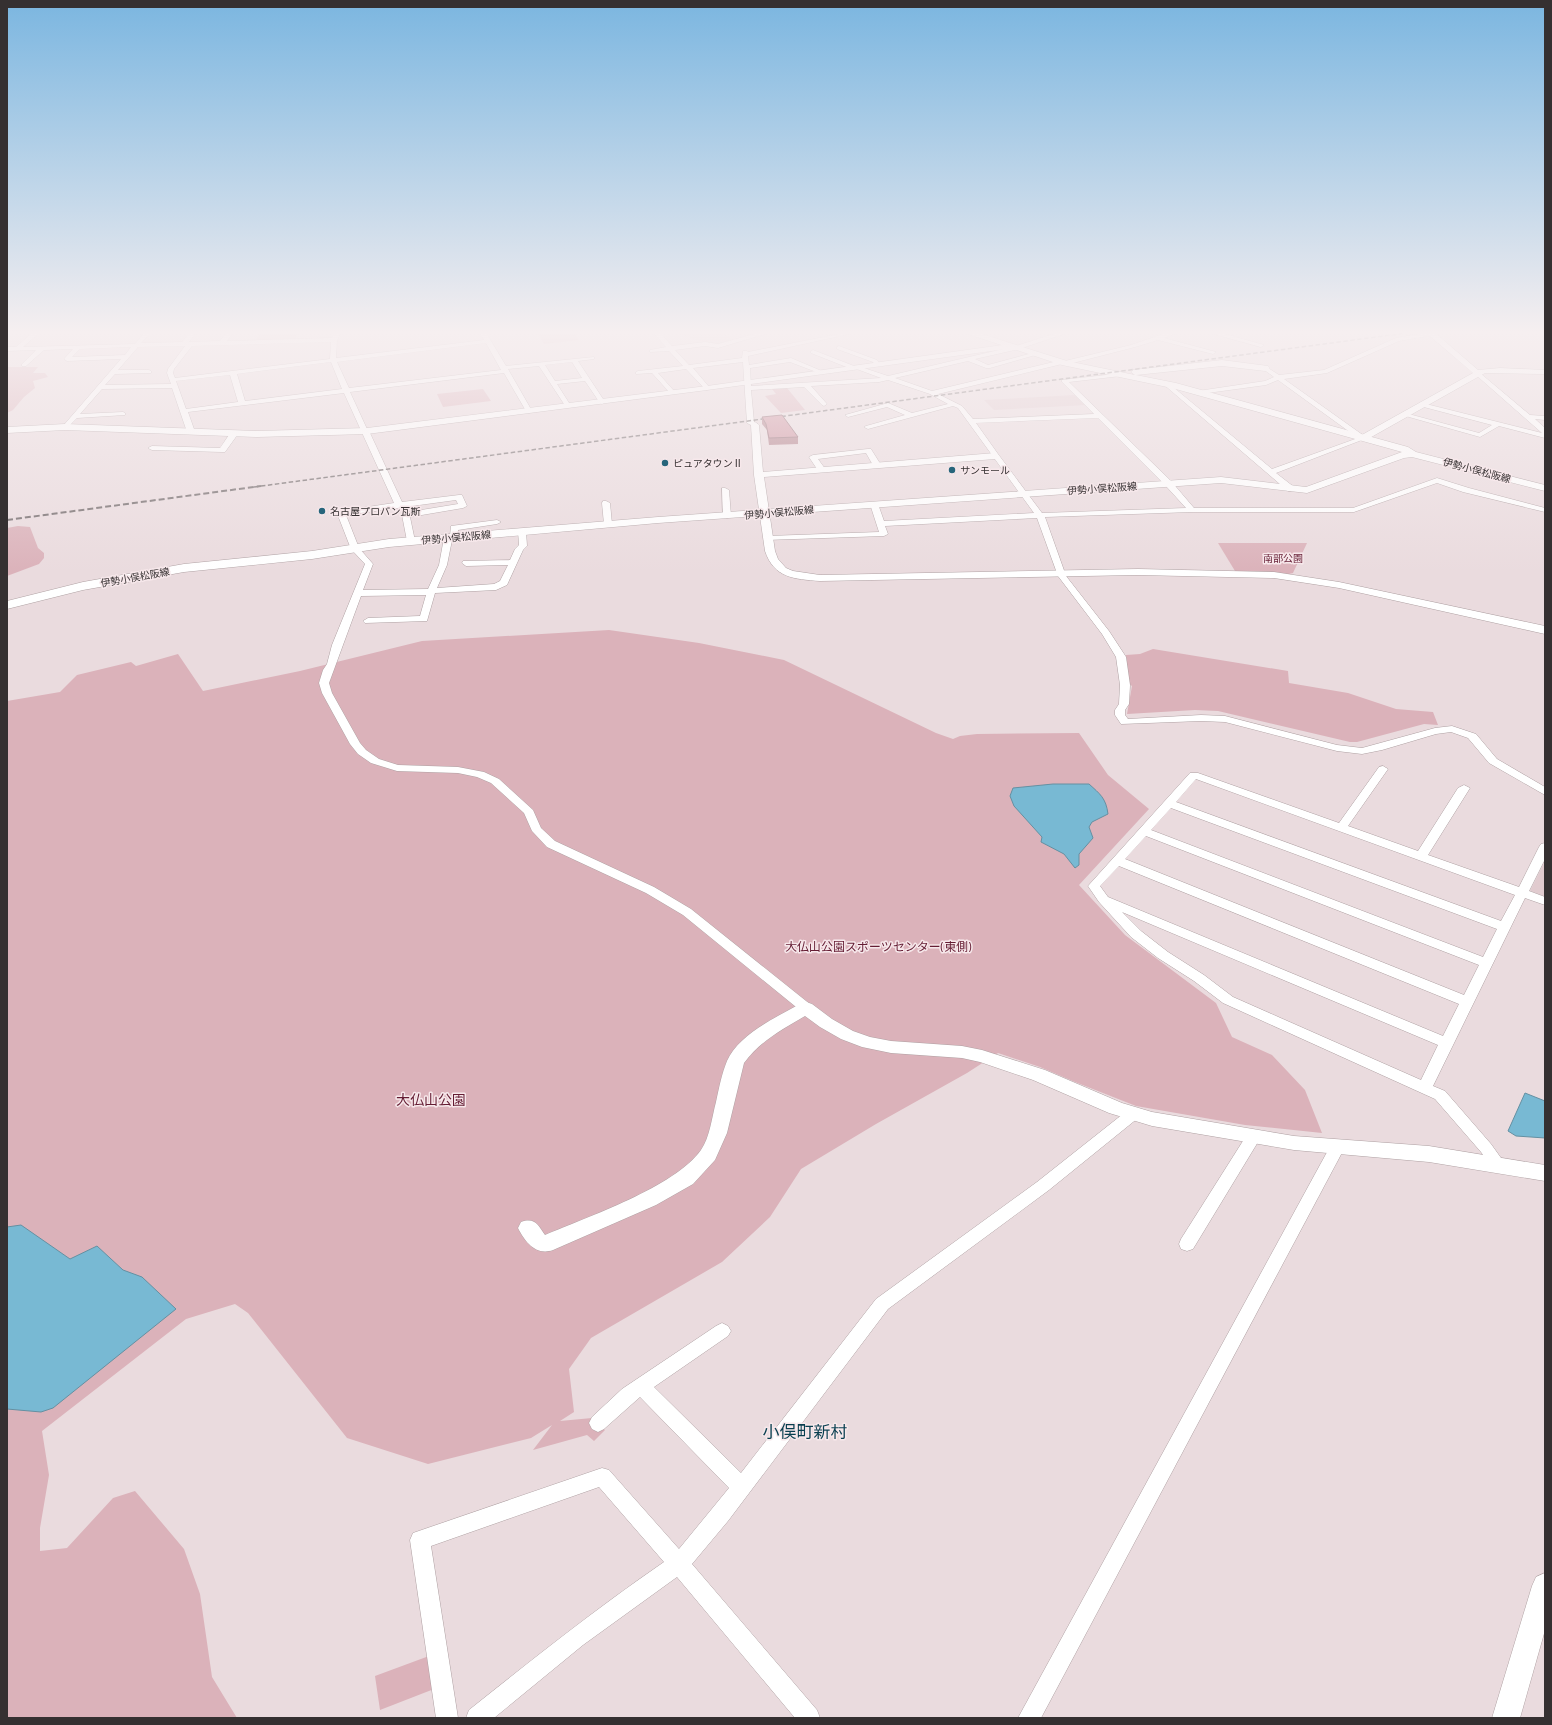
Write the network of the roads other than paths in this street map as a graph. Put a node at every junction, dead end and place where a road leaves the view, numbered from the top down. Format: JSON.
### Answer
{"nodes":[{"id":1,"x":183,"y":411,"type":"edge"},
{"id":2,"x":78,"y":412,"type":"edge"},
{"id":3,"x":356,"y":412,"type":"edge"},
{"id":4,"x":525,"y":412,"type":"edge"},
{"id":5,"x":750,"y":412,"type":"edge"},
{"id":6,"x":862,"y":412,"type":"edge"},
{"id":7,"x":901,"y":412,"type":"edge"},
{"id":8,"x":926,"y":412,"type":"edge"},
{"id":9,"x":964,"y":412,"type":"edge"},
{"id":10,"x":1095,"y":412,"type":"edge"},
{"id":11,"x":1199,"y":412,"type":"edge"},
{"id":12,"x":1269,"y":412,"type":"edge"},
{"id":13,"x":1327,"y":412,"type":"edge"},
{"id":14,"x":1411,"y":412,"type":"edge"},
{"id":15,"x":1448,"y":412,"type":"edge"},
{"id":16,"x":1521,"y":412,"type":"edge"},
{"id":17,"x":124,"y":414,"type":"dead end"},
{"id":18,"x":848,"y":415,"type":"dead end"},
{"id":19,"x":1405,"y":415,"type":"junction"},
{"id":20,"x":74,"y":416,"type":"junction"},
{"id":21,"x":910,"y":416,"type":"junction"},
{"id":22,"x":1100,"y":416,"type":"junction"},
{"id":23,"x":1528,"y":418,"type":"junction"},
{"id":24,"x":1545,"y":418,"type":"edge"},
{"id":25,"x":971,"y":421,"type":"junction"},
{"id":26,"x":1498,"y":424,"type":"junction"},
{"id":27,"x":755,"y":425,"type":"joint"},
{"id":28,"x":65,"y":427,"type":"junction"},
{"id":29,"x":868,"y":427,"type":"dead end"},
{"id":30,"x":1004,"y":427,"type":"dead end"},
{"id":31,"x":976,"y":428,"type":"junction"},
{"id":32,"x":7,"y":430,"type":"edge"},
{"id":33,"x":365,"y":431,"type":"junction"},
{"id":34,"x":192,"y":432,"type":"junction"},
{"id":35,"x":1545,"y":432,"type":"edge"},
{"id":36,"x":234,"y":434,"type":"junction"},
{"id":37,"x":1545,"y":436,"type":"edge"},
{"id":38,"x":1363,"y":438,"type":"junction"},
{"id":39,"x":152,"y":448,"type":"dead end"},
{"id":40,"x":1412,"y":454,"type":"junction"},
{"id":41,"x":995,"y":456,"type":"junction"},
{"id":42,"x":877,"y":465,"type":"junction"},
{"id":43,"x":822,"y":470,"type":"junction"},
{"id":44,"x":1271,"y":472,"type":"junction"},
{"id":45,"x":759,"y":475,"type":"junction"},
{"id":46,"x":1168,"y":483,"type":"junction"},
{"id":47,"x":1545,"y":488,"type":"edge"},
{"id":48,"x":725,"y":490,"type":"dead end"},
{"id":49,"x":1291,"y":490,"type":"junction"},
{"id":50,"x":1023,"y":494,"type":"junction"},
{"id":51,"x":606,"y":503,"type":"dead end"},
{"id":52,"x":874,"y":504,"type":"junction"},
{"id":53,"x":399,"y":505,"type":"junction"},
{"id":54,"x":1192,"y":510,"type":"junction"},
{"id":55,"x":1545,"y":510,"type":"edge"},
{"id":56,"x":764,"y":513,"type":"junction"},
{"id":57,"x":1040,"y":515,"type":"junction"},
{"id":58,"x":727,"y":516,"type":"junction"},
{"id":59,"x":497,"y":522,"type":"dead end"},
{"id":60,"x":608,"y":524,"type":"junction"},
{"id":61,"x":880,"y":524,"type":"junction"},
{"id":62,"x":522,"y":531,"type":"junction"},
{"id":63,"x":451,"y":538,"type":"junction"},
{"id":64,"x":768,"y":538,"type":"junction"},
{"id":65,"x":411,"y":541,"type":"junction"},
{"id":66,"x":355,"y":549,"type":"junction"},
{"id":67,"x":514,"y":562,"type":"junction"},
{"id":68,"x":466,"y":563,"type":"dead end"},
{"id":69,"x":1060,"y":573,"type":"junction"},
{"id":70,"x":432,"y":591,"type":"junction"},
{"id":71,"x":359,"y":593,"type":"junction"},
{"id":72,"x":7,"y":605,"type":"edge"},
{"id":73,"x":368,"y":621,"type":"dead end"},
{"id":74,"x":1545,"y":630,"type":"edge"},
{"id":75,"x":1383,"y":769,"type":"dead end"},
{"id":76,"x":1464,"y":788,"type":"dead end"},
{"id":77,"x":1545,"y":792,"type":"edge"},
{"id":78,"x":1169,"y":803,"type":"junction"},
{"id":79,"x":1341,"y":828,"type":"junction"},
{"id":80,"x":1144,"y":831,"type":"junction"},
{"id":81,"x":1545,"y":848,"type":"edge"},
{"id":82,"x":1422,"y":856,"type":"junction"},
{"id":83,"x":1118,"y":861,"type":"junction"},
{"id":84,"x":1522,"y":893,"type":"junction"},
{"id":85,"x":1103,"y":899,"type":"junction"},
{"id":86,"x":1545,"y":901,"type":"edge"},
{"id":87,"x":1504,"y":927,"type":"junction"},
{"id":88,"x":1486,"y":963,"type":"junction"},
{"id":89,"x":1466,"y":1002,"type":"junction"},
{"id":90,"x":806,"y":1008,"type":"junction"},
{"id":91,"x":1446,"y":1043,"type":"junction"},
{"id":92,"x":1425,"y":1087,"type":"junction"},
{"id":93,"x":1133,"y":1114,"type":"junction"},
{"id":94,"x":1254,"y":1137,"type":"junction"},
{"id":95,"x":1337,"y":1147,"type":"junction"},
{"id":96,"x":1498,"y":1165,"type":"junction"},
{"id":97,"x":1545,"y":1173,"type":"edge"},
{"id":98,"x":528,"y":1228,"type":"dead end"},
{"id":99,"x":1187,"y":1244,"type":"dead end"},
{"id":100,"x":722,"y":1331,"type":"dead end"},
{"id":101,"x":641,"y":1386,"type":"junction"},
{"id":102,"x":598,"y":1423,"type":"dead end"},
{"id":103,"x":741,"y":1487,"type":"junction"},
{"id":104,"x":680,"y":1564,"type":"junction"},
{"id":105,"x":1545,"y":1586,"type":"edge"},
{"id":106,"x":804,"y":1716,"type":"edge"},
{"id":107,"x":447,"y":1718,"type":"edge"},
{"id":108,"x":477,"y":1718,"type":"edge"},
{"id":109,"x":1029,"y":1718,"type":"edge"},
{"id":110,"x":1506,"y":1718,"type":"edge"}],
"edges":[{"from":1,"to":34,"type":"street"},
{"from":2,"to":20,"type":"street"},
{"from":3,"to":33,"type":"street"},
{"from":4,"to":33,"type":"street"},
{"from":5,"to":27,"type":"street"},
{"from":6,"to":18,"type":"street"},
{"from":7,"to":21,"type":"street"},
{"from":8,"to":21,"type":"street"},
{"from":9,"to":25,"type":"street"},
{"from":10,"to":22,"type":"street"},
{"from":11,"to":44,"type":"street"},
{"from":12,"to":38,"type":"main road"},
{"from":13,"to":38,"type":"street"},
{"from":14,"to":19,"type":"street"},
{"from":15,"to":26,"type":"street"},
{"from":16,"to":23,"type":"street"},
{"from":17,"to":20,"type":"street"},
{"from":19,"to":26,"type":"street"},
{"from":19,"to":38,"type":"street"},
{"from":20,"to":28,"type":"street"},
{"from":21,"to":29,"type":"street"},
{"from":22,"to":25,"type":"street"},
{"from":22,"to":46,"type":"street"},
{"from":23,"to":24,"type":"street"},
{"from":23,"to":35,"type":"street"},
{"from":25,"to":31,"type":"street"},
{"from":26,"to":37,"type":"street"},
{"from":27,"to":45,"type":"street"},
{"from":28,"to":32,"type":"street"},
{"from":28,"to":34,"type":"street"},
{"from":30,"to":31,"type":"street"},
{"from":31,"to":41,"type":"street"},
{"from":33,"to":36,"type":"street"},
{"from":33,"to":53,"type":"street"},
{"from":34,"to":36,"type":"street"},
{"from":36,"to":39,"type":"street"},
{"from":38,"to":40,"type":"main road"},
{"from":38,"to":44,"type":"street"},
{"from":40,"to":47,"type":"main road","name":"伊勢小俣松阪線"},
{"from":40,"to":49,"type":"main road","name":"伊勢小俣松阪線"},
{"from":41,"to":42,"type":"street"},
{"from":41,"to":50,"type":"street"},
{"from":42,"to":43,"type":"street"},
{"from":42,"to":43,"type":"street"},
{"from":43,"to":45,"type":"street"},
{"from":44,"to":49,"type":"street"},
{"from":45,"to":56,"type":"street"},
{"from":46,"to":49,"type":"main road","name":"伊勢小俣松阪線"},
{"from":46,"to":50,"type":"main road","name":"伊勢小俣松阪線"},
{"from":46,"to":54,"type":"street"},
{"from":48,"to":58,"type":"street"},
{"from":50,"to":52,"type":"main road","name":"伊勢小俣松阪線"},
{"from":50,"to":57,"type":"street"},
{"from":51,"to":60,"type":"street"},
{"from":52,"to":56,"type":"main road","name":"伊勢小俣松阪線"},
{"from":52,"to":61,"type":"street"},
{"from":53,"to":65,"type":"street"},
{"from":53,"to":66,"type":"street"},
{"from":54,"to":55,"type":"street"},
{"from":54,"to":57,"type":"street"},
{"from":56,"to":58,"type":"main road","name":"伊勢小俣松阪線"},
{"from":56,"to":64,"type":"street"},
{"from":57,"to":61,"type":"street"},
{"from":57,"to":69,"type":"street"},
{"from":58,"to":60,"type":"main road","name":"伊勢小俣松阪線"},
{"from":59,"to":63,"type":"street"},
{"from":60,"to":62,"type":"main road","name":"伊勢小俣松阪線"},
{"from":61,"to":64,"type":"street"},
{"from":62,"to":63,"type":"main road","name":"伊勢小俣松阪線"},
{"from":62,"to":67,"type":"street"},
{"from":63,"to":65,"type":"main road","name":"伊勢小俣松阪線"},
{"from":63,"to":70,"type":"street"},
{"from":64,"to":69,"type":"street"},
{"from":65,"to":66,"type":"main road","name":"伊勢小俣松阪線"},
{"from":66,"to":71,"type":"street"},
{"from":66,"to":72,"type":"main road","name":"伊勢小俣松阪線"},
{"from":67,"to":68,"type":"street"},
{"from":67,"to":70,"type":"street"},
{"from":69,"to":74,"type":"street"},
{"from":69,"to":77,"type":"street"},
{"from":70,"to":71,"type":"street"},
{"from":70,"to":73,"type":"street"},
{"from":71,"to":90,"type":"street"},
{"from":75,"to":79,"type":"street"},
{"from":76,"to":82,"type":"street"},
{"from":78,"to":79,"type":"street"},
{"from":78,"to":80,"type":"street"},
{"from":78,"to":87,"type":"street"},
{"from":79,"to":82,"type":"street"},
{"from":80,"to":83,"type":"street"},
{"from":80,"to":88,"type":"street"},
{"from":81,"to":84,"type":"street"},
{"from":82,"to":84,"type":"street"},
{"from":83,"to":85,"type":"street"},
{"from":83,"to":89,"type":"street"},
{"from":84,"to":86,"type":"street"},
{"from":84,"to":87,"type":"street"},
{"from":85,"to":91,"type":"street"},
{"from":85,"to":92,"type":"street"},
{"from":87,"to":88,"type":"street"},
{"from":88,"to":89,"type":"street"},
{"from":89,"to":91,"type":"street"},
{"from":90,"to":93,"type":"street"},
{"from":90,"to":98,"type":"street"},
{"from":91,"to":92,"type":"street"},
{"from":92,"to":96,"type":"street"},
{"from":93,"to":94,"type":"street"},
{"from":93,"to":103,"type":"street"},
{"from":94,"to":95,"type":"street"},
{"from":94,"to":99,"type":"street"},
{"from":95,"to":96,"type":"street"},
{"from":95,"to":109,"type":"street"},
{"from":96,"to":97,"type":"street"},
{"from":100,"to":101,"type":"street"},
{"from":101,"to":102,"type":"street"},
{"from":101,"to":103,"type":"street"},
{"from":103,"to":104,"type":"street"},
{"from":104,"to":106,"type":"street"},
{"from":104,"to":107,"type":"street"},
{"from":104,"to":108,"type":"street"},
{"from":105,"to":110,"type":"street"}]}
